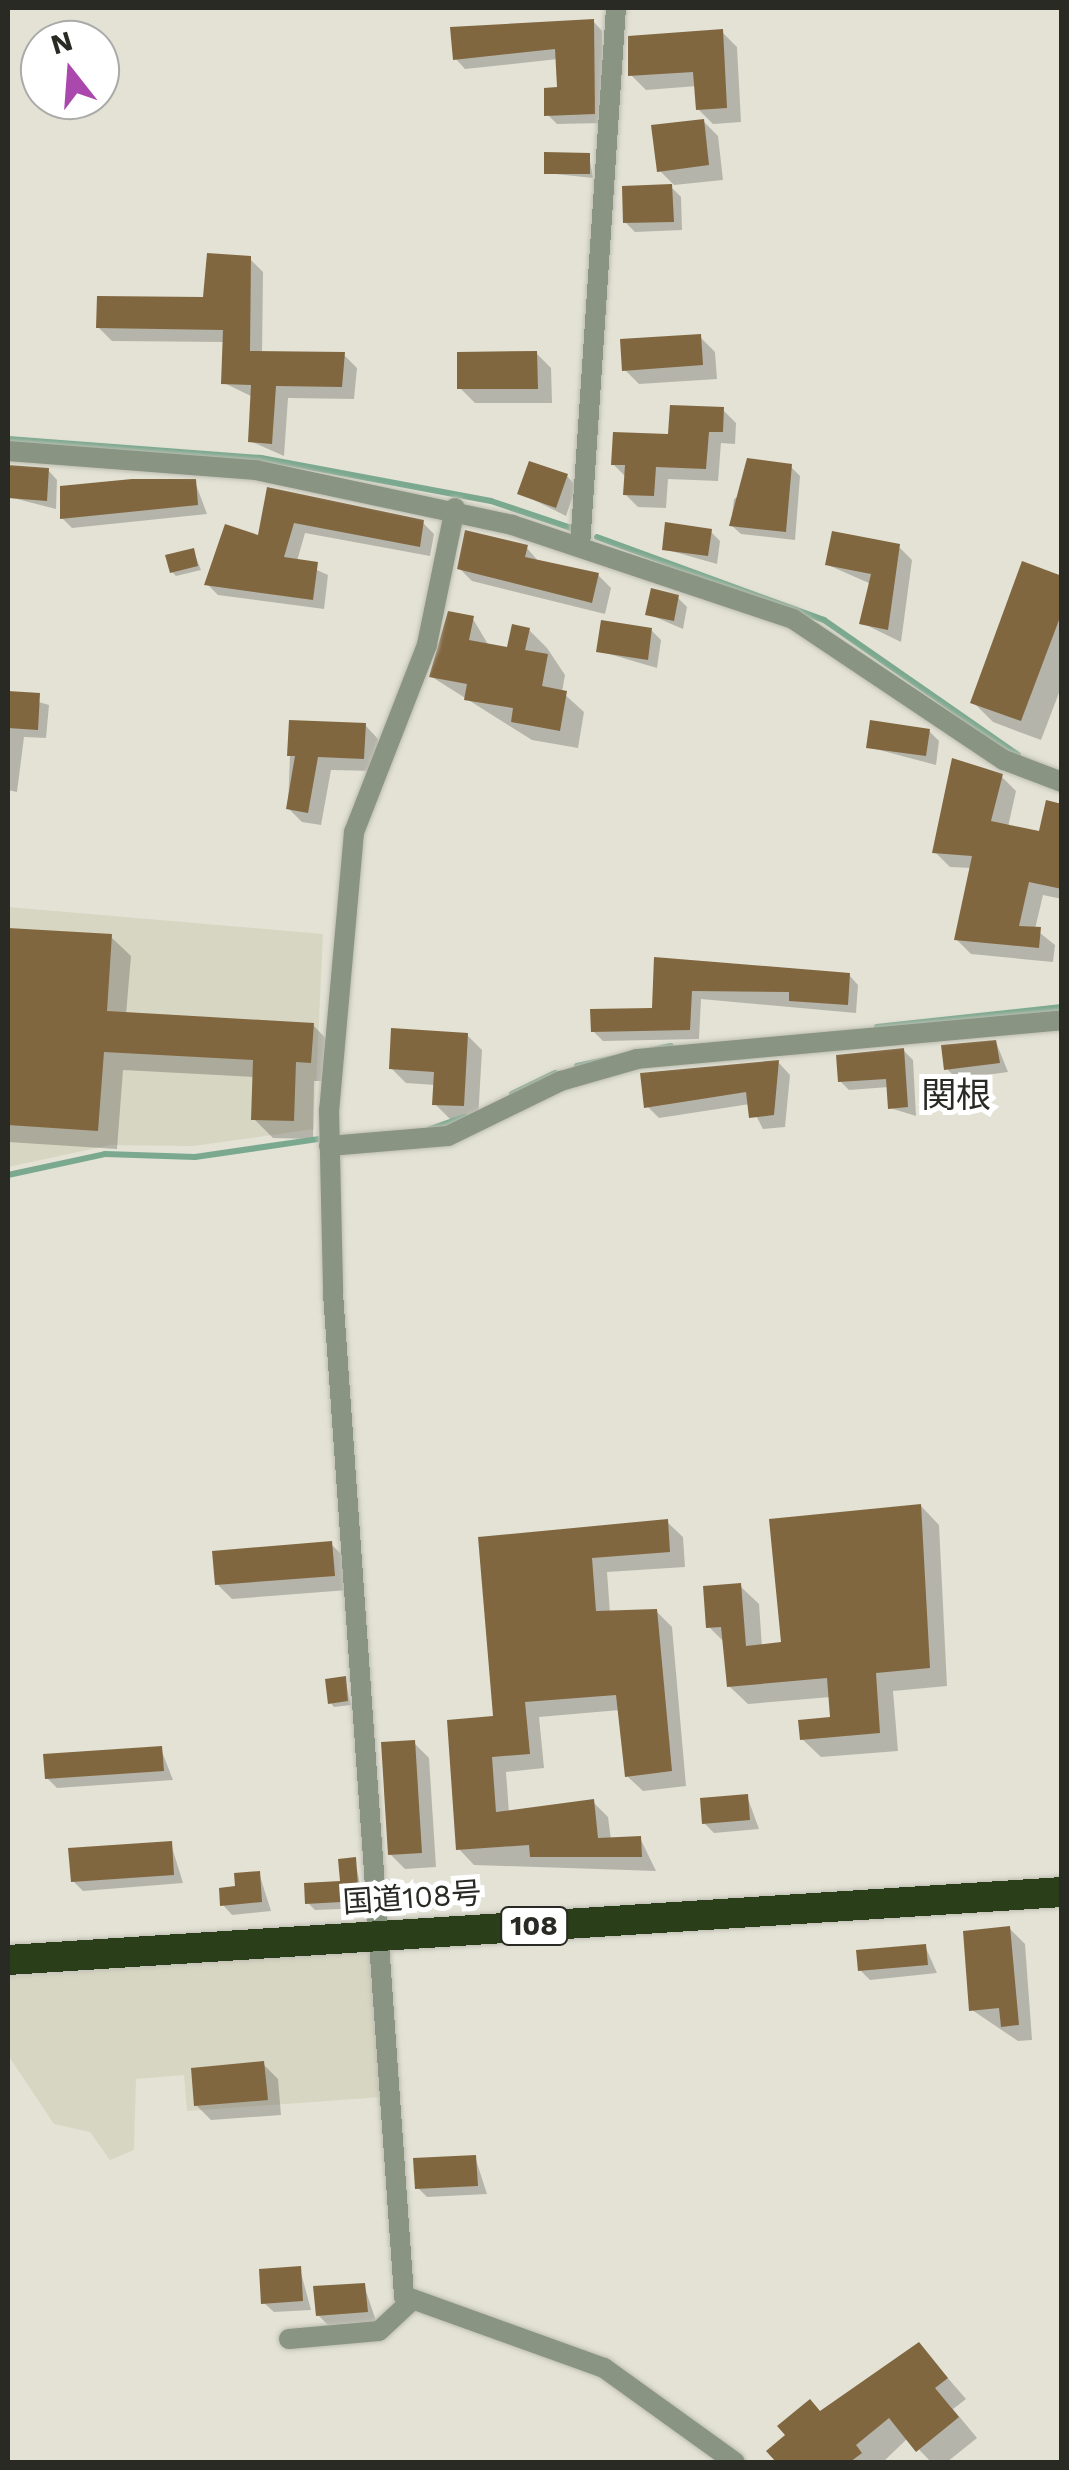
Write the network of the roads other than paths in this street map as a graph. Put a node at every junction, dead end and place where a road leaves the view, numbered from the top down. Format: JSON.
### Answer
{"nodes":[{"id":1,"x":616,"y":8,"type":"edge"},
{"id":2,"x":8,"y":452,"type":"edge"},
{"id":3,"x":455,"y":508,"type":"junction"},
{"id":4,"x":580,"y":546,"type":"junction"},
{"id":5,"x":1062,"y":782,"type":"edge"},
{"id":6,"x":1062,"y":1020,"type":"edge"},
{"id":7,"x":328,"y":1146,"type":"junction"},
{"id":8,"x":1062,"y":1892,"type":"edge"},
{"id":9,"x":384,"y":1935,"type":"junction"},
{"id":10,"x":8,"y":1960,"type":"edge"},
{"id":11,"x":408,"y":2304,"type":"junction"},
{"id":12,"x":289,"y":2339,"type":"dead end"},
{"id":13,"x":735,"y":2462,"type":"edge"}],
"edges":[{"from":1,"to":4,"type":"street"},
{"from":2,"to":3,"type":"street"},
{"from":3,"to":4,"type":"street"},
{"from":3,"to":7,"type":"street"},
{"from":4,"to":5,"type":"street"},
{"from":6,"to":7,"type":"street"},
{"from":7,"to":9,"type":"street"},
{"from":8,"to":9,"type":"highway","name":"国道108号","number":"108"},
{"from":9,"to":10,"type":"highway","name":"国道108号","number":"108"},
{"from":9,"to":11,"type":"street"},
{"from":11,"to":12,"type":"street"},
{"from":11,"to":13,"type":"street"}]}
